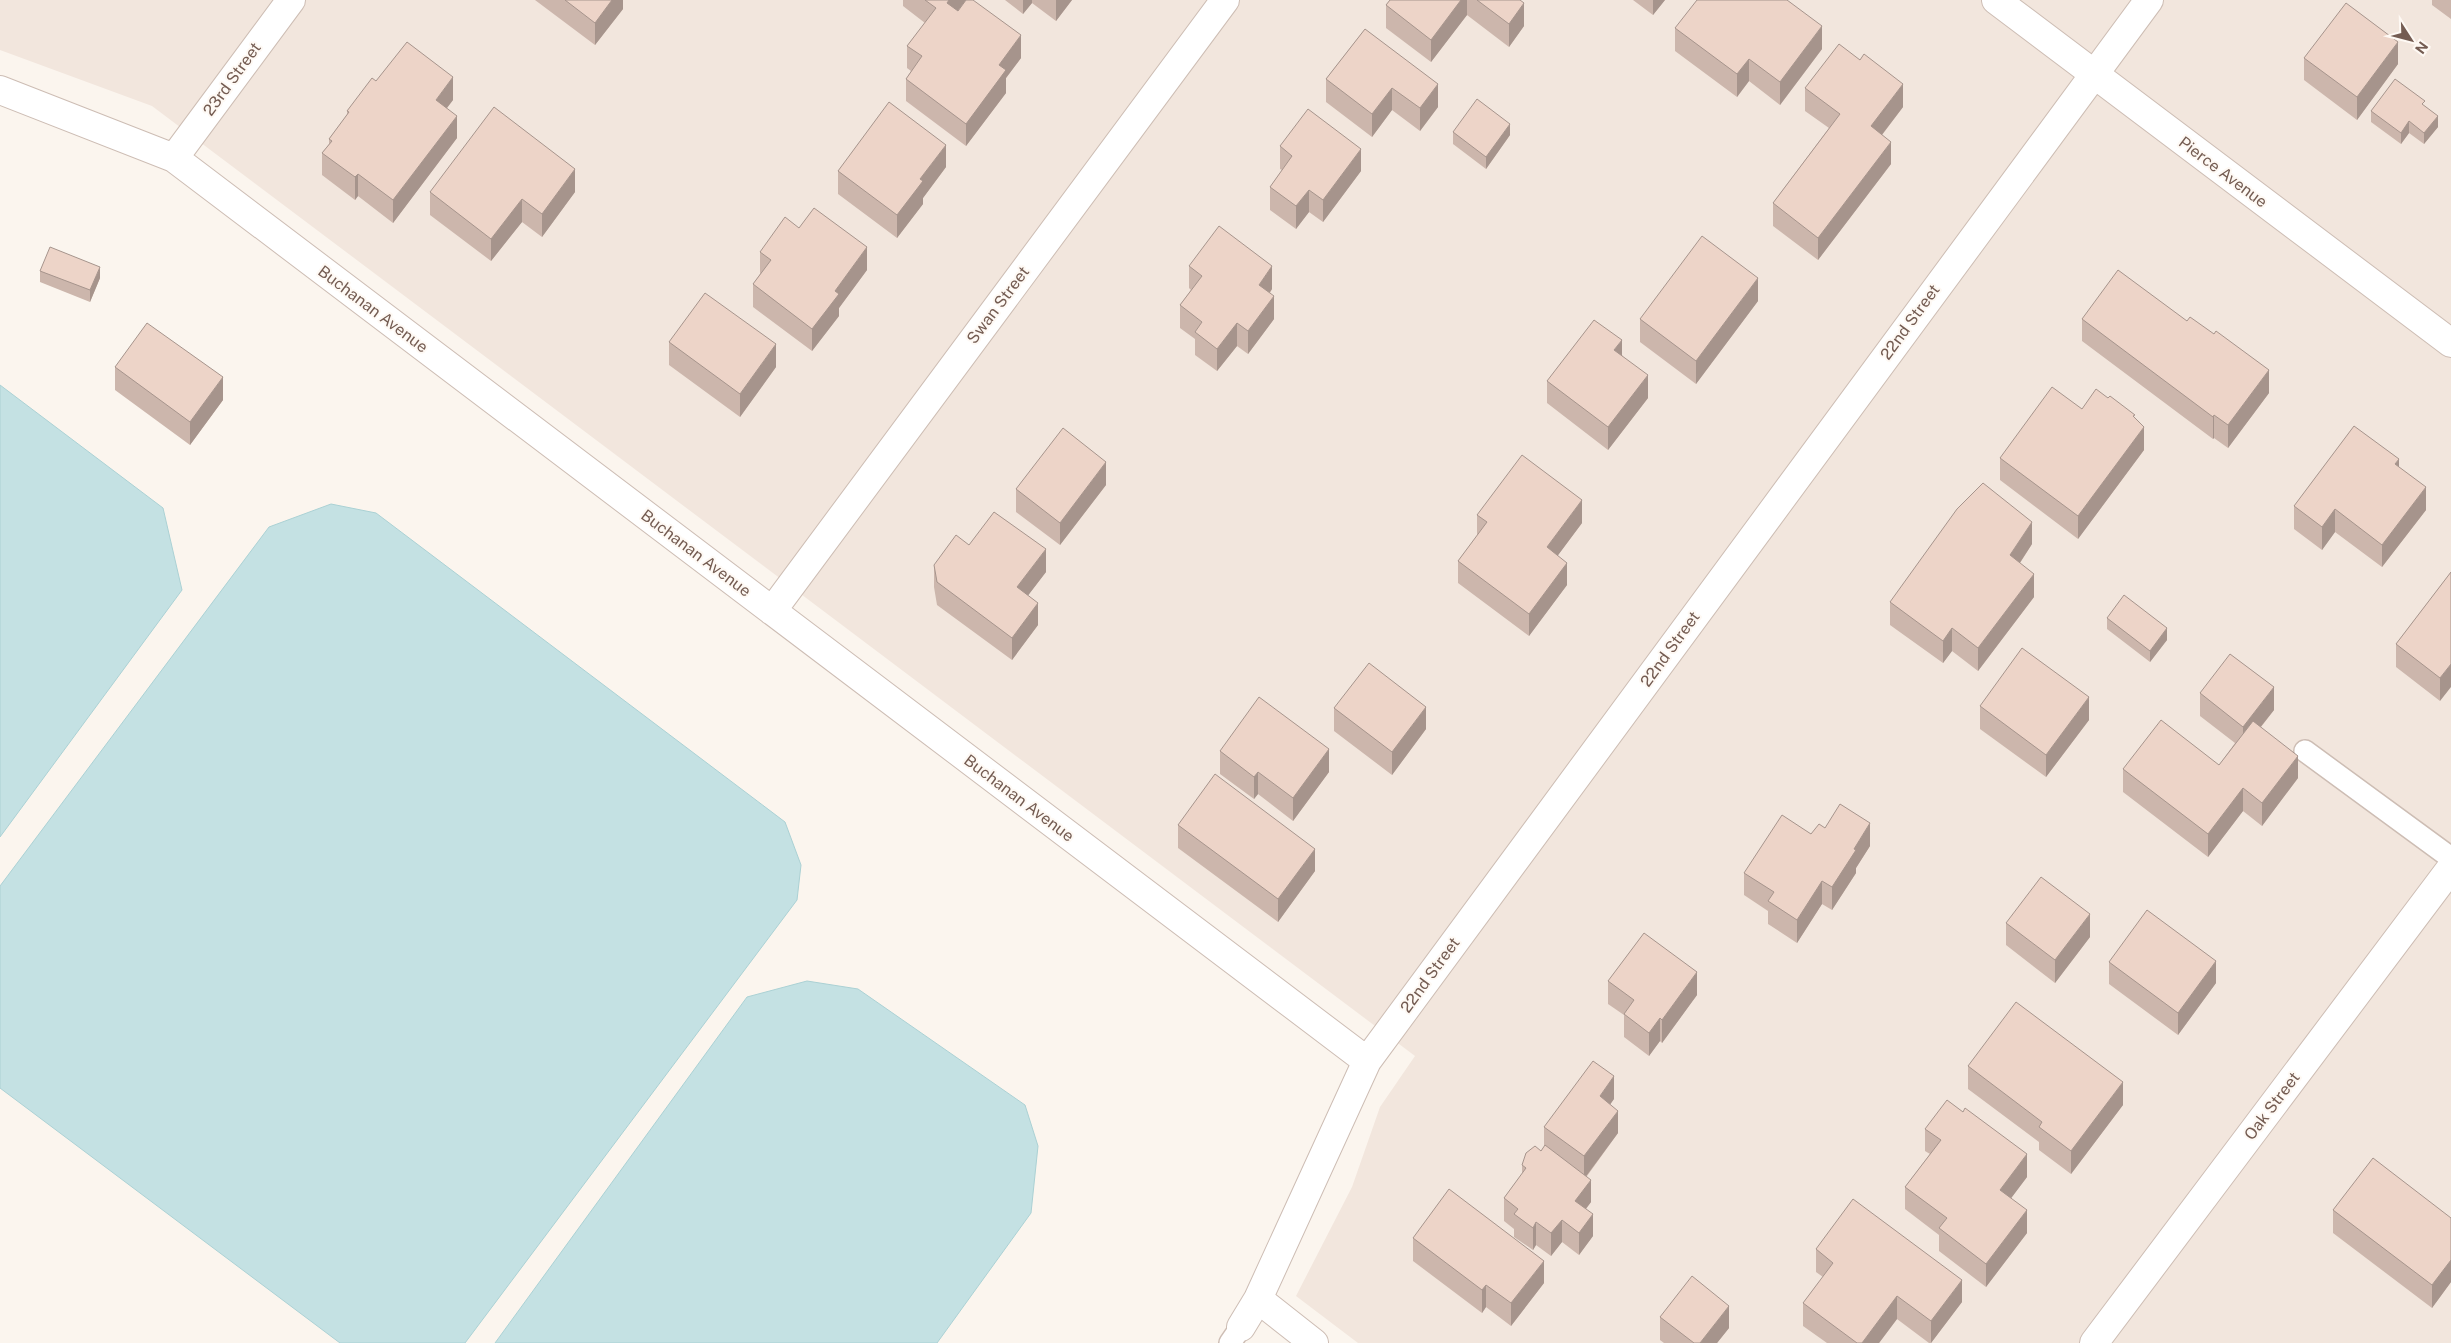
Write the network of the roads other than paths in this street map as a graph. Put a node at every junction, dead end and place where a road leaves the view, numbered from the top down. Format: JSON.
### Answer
{"nodes":[{"id":1,"x":291,"y":0,"type":"edge"},
{"id":2,"x":1225,"y":0,"type":"edge"},
{"id":3,"x":1996,"y":0,"type":"edge"},
{"id":4,"x":2149,"y":0,"type":"edge"},
{"id":5,"x":2093,"y":73,"type":"junction"},
{"id":6,"x":0,"y":90,"type":"edge"},
{"id":7,"x":174,"y":158,"type":"junction"},
{"id":8,"x":2451,"y":343,"type":"edge"},
{"id":9,"x":772,"y":611,"type":"junction"},
{"id":10,"x":2305,"y":751,"type":"dead end"},
{"id":11,"x":2451,"y":858,"type":"edge"},
{"id":12,"x":2451,"y":868,"type":"edge"},
{"id":13,"x":1367,"y":1061,"type":"junction"},
{"id":14,"x":1258,"y":1299,"type":"junction"},
{"id":15,"x":1236,"y":1335,"type":"edge"},
{"id":16,"x":1314,"y":1343,"type":"edge"},
{"id":17,"x":2094,"y":1343,"type":"edge"}],
"edges":[{"from":1,"to":7,"type":"street","name":"23rd Street"},
{"from":2,"to":9,"type":"street","name":"Swan Street"},
{"from":3,"to":5,"type":"street","name":"Pierce Avenue"},
{"from":4,"to":5,"type":"street","name":"22nd Street"},
{"from":5,"to":8,"type":"street","name":"Pierce Avenue"},
{"from":5,"to":13,"type":"street","name":"22nd Street"},
{"from":6,"to":7,"type":"street","name":"Buchanan Avenue"},
{"from":7,"to":9,"type":"street","name":"Buchanan Avenue"},
{"from":9,"to":13,"type":"street","name":"Buchanan Avenue"},
{"from":10,"to":11,"type":"lane"},
{"from":12,"to":17,"type":"street","name":"Oak Street"},
{"from":13,"to":14,"type":"street","name":"22nd Street"},
{"from":14,"to":15,"type":"street","name":"22nd Street"},
{"from":14,"to":16,"type":"street"}]}
